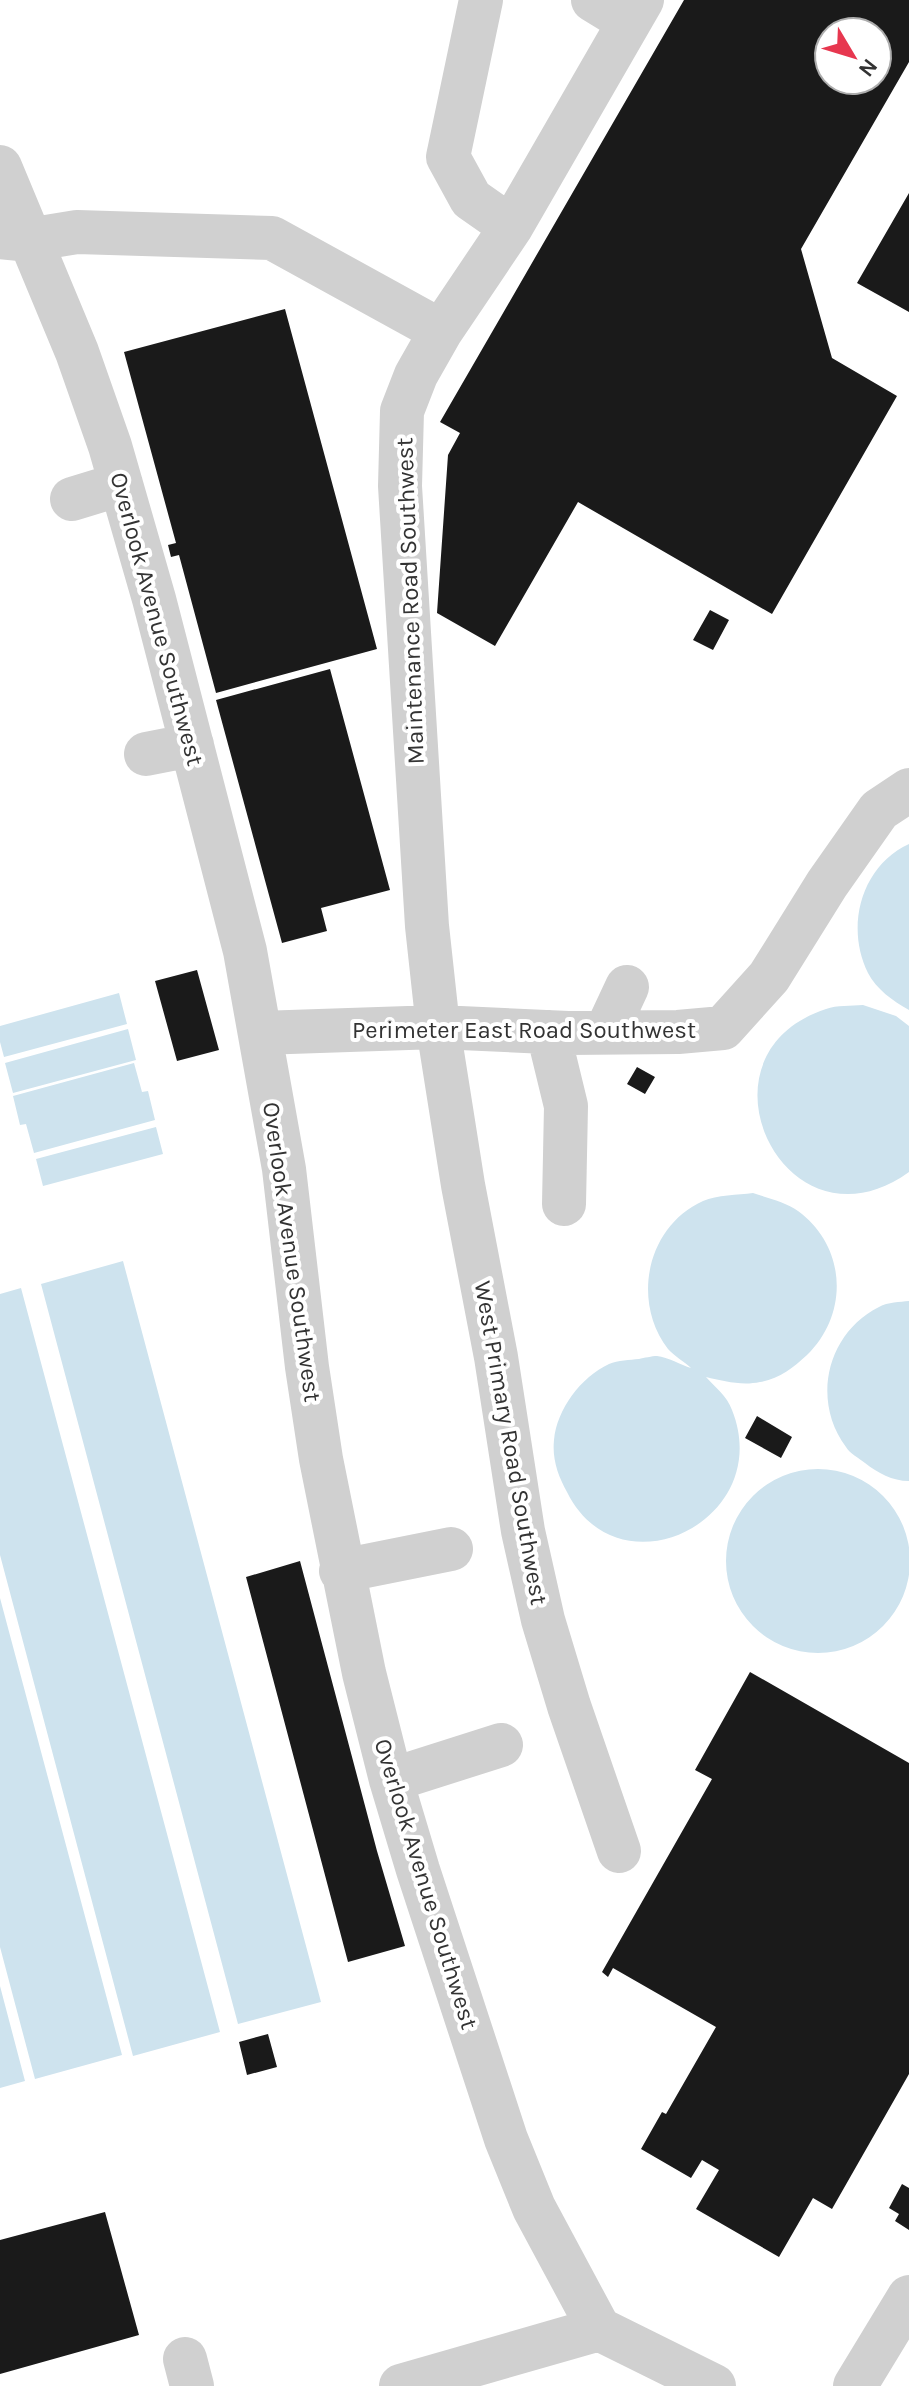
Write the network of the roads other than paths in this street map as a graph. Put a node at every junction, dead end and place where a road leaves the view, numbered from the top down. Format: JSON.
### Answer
{"nodes":[{"id":1,"x":481,"y":0,"type":"edge"},
{"id":2,"x":622,"y":7,"type":"edge"},
{"id":3,"x":0,"y":167,"type":"edge"},
{"id":4,"x":511,"y":227,"type":"junction"},
{"id":5,"x":14,"y":238,"type":"edge"},
{"id":6,"x":441,"y":331,"type":"junction"},
{"id":7,"x":121,"y":484,"type":"junction"},
{"id":8,"x":72,"y":499,"type":"dead end"},
{"id":9,"x":192,"y":745,"type":"junction"},
{"id":10,"x":146,"y":754,"type":"dead end"},
{"id":11,"x":909,"y":790,"type":"edge"},
{"id":12,"x":627,"y":987,"type":"dead end"},
{"id":13,"x":438,"y":1027,"type":"junction"},
{"id":14,"x":548,"y":1032,"type":"junction"},
{"id":15,"x":606,"y":1032,"type":"junction"},
{"id":16,"x":260,"y":1033,"type":"junction"},
{"id":17,"x":564,"y":1204,"type":"dead end"},
{"id":18,"x":451,"y":1549,"type":"dead end"},
{"id":19,"x":341,"y":1571,"type":"junction"},
{"id":20,"x":501,"y":1745,"type":"dead end"},
{"id":21,"x":391,"y":1780,"type":"junction"},
{"id":22,"x":619,"y":1851,"type":"dead end"},
{"id":23,"x":909,"y":2297,"type":"edge"},
{"id":24,"x":599,"y":2329,"type":"junction"},
{"id":25,"x":661,"y":2372,"type":"edge"},
{"id":26,"x":401,"y":2386,"type":"edge"},
{"id":27,"x":715,"y":2386,"type":"edge"},
{"id":28,"x":855,"y":2386,"type":"edge"}],
"edges":[{"from":1,"to":4,"type":"lane"},
{"from":2,"to":4,"type":"lane","name":"Maintenance Road Southwest"},
{"from":3,"to":5,"type":"lane","name":"Overlook Avenue Southwest"},
{"from":4,"to":6,"type":"lane","name":"Maintenance Road Southwest"},
{"from":5,"to":6,"type":"lane"},
{"from":5,"to":7,"type":"lane","name":"Overlook Avenue Southwest"},
{"from":6,"to":13,"type":"lane","name":"Maintenance Road Southwest"},
{"from":7,"to":8,"type":"lane"},
{"from":7,"to":9,"type":"lane","name":"Overlook Avenue Southwest"},
{"from":9,"to":10,"type":"lane"},
{"from":9,"to":16,"type":"lane","name":"Overlook Avenue Southwest"},
{"from":11,"to":15,"type":"lane","name":"Perimeter East Road Southwest"},
{"from":12,"to":15,"type":"lane"},
{"from":13,"to":14,"type":"lane","name":"Perimeter East Road Southwest"},
{"from":13,"to":16,"type":"lane","name":"Perimeter East Road Southwest"},
{"from":13,"to":22,"type":"lane","name":"West Primary Road Southwest"},
{"from":14,"to":15,"type":"lane","name":"Perimeter East Road Southwest"},
{"from":14,"to":17,"type":"lane"},
{"from":16,"to":19,"type":"lane","name":"Overlook Avenue Southwest"},
{"from":18,"to":19,"type":"lane"},
{"from":19,"to":21,"type":"lane","name":"Overlook Avenue Southwest"},
{"from":20,"to":21,"type":"lane"},
{"from":21,"to":24,"type":"lane","name":"Overlook Avenue Southwest"},
{"from":23,"to":28,"type":"lane"},
{"from":24,"to":25,"type":"lane"},
{"from":24,"to":26,"type":"lane"},
{"from":25,"to":27,"type":"lane"}]}
